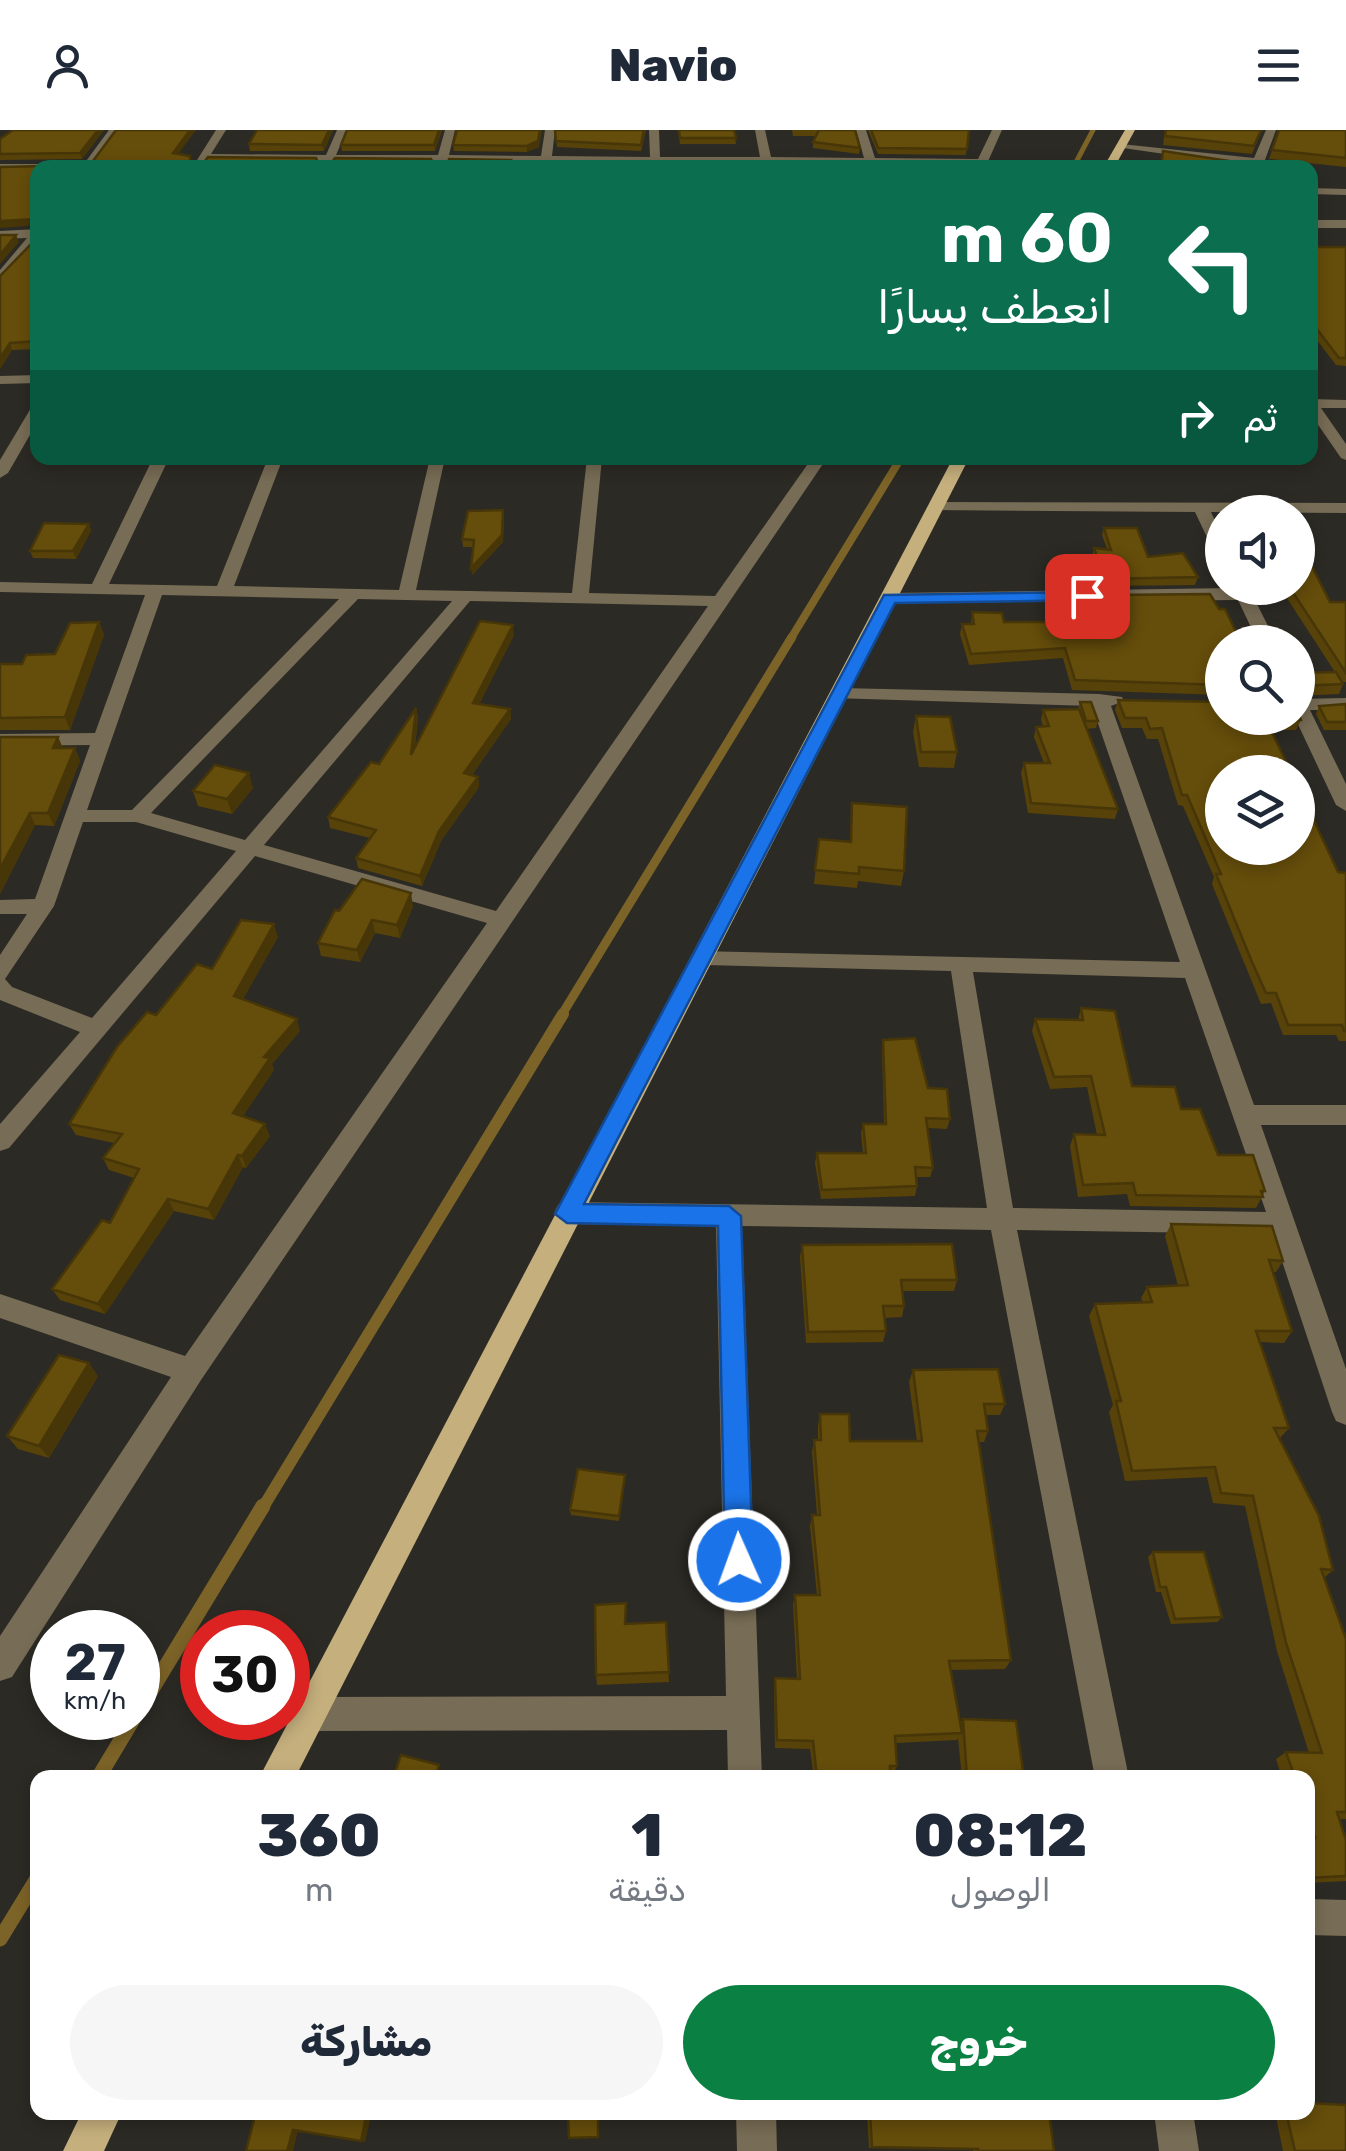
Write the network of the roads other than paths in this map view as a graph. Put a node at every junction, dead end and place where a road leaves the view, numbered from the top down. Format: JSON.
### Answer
{"nodes":[{"id":1,"x":114,"y":130,"type":"edge"},
{"id":2,"x":221,"y":130,"type":"edge"},
{"id":3,"x":342,"y":130,"type":"edge"},
{"id":4,"x":450,"y":130,"type":"edge"},
{"id":5,"x":550,"y":130,"type":"edge"},
{"id":6,"x":654,"y":130,"type":"edge"},
{"id":7,"x":760,"y":130,"type":"edge"},
{"id":8,"x":861,"y":130,"type":"edge"},
{"id":9,"x":996,"y":130,"type":"edge"},
{"id":10,"x":1130,"y":130,"type":"edge"},
{"id":11,"x":1272,"y":130,"type":"edge"},
{"id":12,"x":1122,"y":148,"type":"junction"},
{"id":13,"x":546,"y":159,"type":"junction"},
{"id":14,"x":92,"y":160,"type":"edge"},
{"id":15,"x":202,"y":160,"type":"edge"},
{"id":16,"x":328,"y":160,"type":"edge"},
{"id":17,"x":443,"y":160,"type":"edge"},
{"id":18,"x":520,"y":160,"type":"edge"},
{"id":19,"x":655,"y":160,"type":"junction"},
{"id":20,"x":766,"y":160,"type":"joint"},
{"id":21,"x":870,"y":160,"type":"edge"},
{"id":22,"x":983,"y":160,"type":"edge"},
{"id":23,"x":1114,"y":160,"type":"edge"},
{"id":24,"x":1218,"y":160,"type":"edge"},
{"id":25,"x":1260,"y":160,"type":"edge"},
{"id":26,"x":0,"y":167,"type":"edge"},
{"id":27,"x":30,"y":167,"type":"edge"},
{"id":28,"x":1318,"y":192,"type":"edge"},
{"id":29,"x":1346,"y":192,"type":"edge"},
{"id":30,"x":1318,"y":224,"type":"edge"},
{"id":31,"x":1327,"y":224,"type":"junction"},
{"id":32,"x":1346,"y":224,"type":"edge"},
{"id":33,"x":30,"y":234,"type":"edge"},
{"id":34,"x":0,"y":235,"type":"edge"},
{"id":35,"x":1336,"y":236,"type":"dead end"},
{"id":36,"x":30,"y":242,"type":"edge"},
{"id":37,"x":0,"y":278,"type":"edge"},
{"id":38,"x":30,"y":379,"type":"edge"},
{"id":39,"x":0,"y":380,"type":"edge"},
{"id":40,"x":1318,"y":403,"type":"edge"},
{"id":41,"x":1346,"y":404,"type":"edge"},
{"id":42,"x":30,"y":422,"type":"edge"},
{"id":43,"x":1318,"y":426,"type":"edge"},
{"id":44,"x":1346,"y":455,"type":"edge"},
{"id":45,"x":159,"y":465,"type":"edge"},
{"id":46,"x":273,"y":465,"type":"edge"},
{"id":47,"x":436,"y":465,"type":"edge"},
{"id":48,"x":593,"y":465,"type":"edge"},
{"id":49,"x":814,"y":465,"type":"edge"},
{"id":50,"x":958,"y":465,"type":"edge"},
{"id":51,"x":0,"y":473,"type":"edge"},
{"id":52,"x":936,"y":507,"type":"junction"},
{"id":53,"x":1346,"y":508,"type":"edge"},
{"id":54,"x":1201,"y":509,"type":"junction"},
{"id":55,"x":1205,"y":517,"type":"edge"},
{"id":56,"x":0,"y":588,"type":"edge"},
{"id":57,"x":98,"y":589,"type":"junction"},
{"id":58,"x":155,"y":590,"type":"junction"},
{"id":59,"x":224,"y":592,"type":"junction"},
{"id":60,"x":1205,"y":592,"type":"edge"},
{"id":61,"x":353,"y":594,"type":"junction"},
{"id":62,"x":408,"y":594,"type":"junction"},
{"id":63,"x":465,"y":596,"type":"junction"},
{"id":64,"x":580,"y":598,"type":"junction"},
{"id":65,"x":890,"y":598,"type":"junction"},
{"id":66,"x":721,"y":600,"type":"junction"},
{"id":67,"x":840,"y":694,"type":"junction"},
{"id":68,"x":1099,"y":700,"type":"junction"},
{"id":69,"x":1134,"y":701,"type":"edge"},
{"id":70,"x":1346,"y":704,"type":"edge"},
{"id":71,"x":1315,"y":705,"type":"edge"},
{"id":72,"x":1312,"y":735,"type":"edge"},
{"id":73,"x":103,"y":739,"type":"junction"},
{"id":74,"x":0,"y":740,"type":"edge"},
{"id":75,"x":1346,"y":805,"type":"edge"},
{"id":76,"x":75,"y":816,"type":"junction"},
{"id":77,"x":137,"y":816,"type":"junction"},
{"id":78,"x":246,"y":850,"type":"junction"},
{"id":79,"x":43,"y":906,"type":"junction"},
{"id":80,"x":0,"y":908,"type":"edge"},
{"id":81,"x":502,"y":920,"type":"junction"},
{"id":82,"x":706,"y":956,"type":"junction"},
{"id":83,"x":961,"y":966,"type":"junction"},
{"id":84,"x":1192,"y":970,"type":"junction"},
{"id":85,"x":0,"y":973,"type":"edge"},
{"id":86,"x":0,"y":986,"type":"edge"},
{"id":87,"x":94,"y":1028,"type":"junction"},
{"id":88,"x":1346,"y":1115,"type":"edge"},
{"id":89,"x":1248,"y":1116,"type":"junction"},
{"id":90,"x":0,"y":1140,"type":"edge"},
{"id":91,"x":567,"y":1214,"type":"junction"},
{"id":92,"x":729,"y":1216,"type":"junction"},
{"id":93,"x":1002,"y":1220,"type":"junction"},
{"id":94,"x":1284,"y":1223,"type":"junction"},
{"id":95,"x":0,"y":1306,"type":"edge"},
{"id":96,"x":192,"y":1371,"type":"junction"},
{"id":97,"x":1346,"y":1412,"type":"edge"},
{"id":98,"x":0,"y":1665,"type":"edge"},
{"id":99,"x":310,"y":1712,"type":"edge"},
{"id":100,"x":743,"y":1713,"type":"junction"},
{"id":101,"x":310,"y":1714,"type":"edge"},
{"id":102,"x":296,"y":1740,"type":"edge"},
{"id":103,"x":280,"y":1770,"type":"edge"},
{"id":104,"x":746,"y":1770,"type":"edge"},
{"id":105,"x":1110,"y":1770,"type":"edge"},
{"id":106,"x":1315,"y":1918,"type":"edge"},
{"id":107,"x":1346,"y":1918,"type":"edge"},
{"id":108,"x":99,"y":2120,"type":"edge"},
{"id":109,"x":756,"y":2120,"type":"edge"},
{"id":110,"x":1174,"y":2120,"type":"edge"},
{"id":111,"x":83,"y":2151,"type":"edge"},
{"id":112,"x":757,"y":2151,"type":"edge"},
{"id":113,"x":1180,"y":2151,"type":"edge"}],
"edges":[{"from":1,"to":14,"type":"street"},
{"from":2,"to":15,"type":"street"},
{"from":3,"to":16,"type":"street"},
{"from":4,"to":17,"type":"street"},
{"from":5,"to":13,"type":"street"},
{"from":6,"to":19,"type":"street"},
{"from":7,"to":20,"type":"street"},
{"from":8,"to":21,"type":"street"},
{"from":9,"to":22,"type":"street"},
{"from":10,"to":12,"type":"main road"},
{"from":11,"to":25,"type":"street"},
{"from":12,"to":23,"type":"main road"},
{"from":12,"to":24,"type":"street"},
{"from":13,"to":18,"type":"street"},
{"from":13,"to":19,"type":"street"},
{"from":19,"to":20,"type":"street"},
{"from":26,"to":27,"type":"street"},
{"from":28,"to":29,"type":"street"},
{"from":30,"to":31,"type":"street"},
{"from":31,"to":32,"type":"street"},
{"from":31,"to":35,"type":"street"},
{"from":33,"to":34,"type":"street"},
{"from":36,"to":37,"type":"street"},
{"from":38,"to":39,"type":"street"},
{"from":40,"to":41,"type":"street"},
{"from":42,"to":51,"type":"street"},
{"from":43,"to":44,"type":"street"},
{"from":45,"to":57,"type":"street"},
{"from":46,"to":59,"type":"street"},
{"from":47,"to":62,"type":"street"},
{"from":48,"to":64,"type":"street"},
{"from":49,"to":66,"type":"street"},
{"from":50,"to":52,"type":"main road"},
{"from":52,"to":54,"type":"street"},
{"from":52,"to":65,"type":"main road"},
{"from":53,"to":54,"type":"street"},
{"from":54,"to":55,"type":"street"},
{"from":56,"to":57,"type":"street"},
{"from":57,"to":58,"type":"street"},
{"from":58,"to":59,"type":"street"},
{"from":58,"to":73,"type":"street"},
{"from":59,"to":61,"type":"street"},
{"from":60,"to":65,"type":"street"},
{"from":61,"to":62,"type":"street"},
{"from":61,"to":77,"type":"street"},
{"from":62,"to":63,"type":"street"},
{"from":63,"to":64,"type":"street"},
{"from":63,"to":78,"type":"street"},
{"from":64,"to":66,"type":"street"},
{"from":65,"to":67,"type":"main road"},
{"from":66,"to":81,"type":"street"},
{"from":67,"to":68,"type":"street"},
{"from":67,"to":82,"type":"main road"},
{"from":68,"to":69,"type":"street"},
{"from":68,"to":84,"type":"street"},
{"from":70,"to":71,"type":"street"},
{"from":72,"to":75,"type":"street"},
{"from":73,"to":74,"type":"street"},
{"from":73,"to":76,"type":"street"},
{"from":76,"to":77,"type":"street"},
{"from":76,"to":79,"type":"street"},
{"from":77,"to":78,"type":"street"},
{"from":78,"to":81,"type":"street"},
{"from":78,"to":87,"type":"street"},
{"from":79,"to":80,"type":"street"},
{"from":79,"to":85,"type":"street"},
{"from":81,"to":96,"type":"street"},
{"from":82,"to":83,"type":"street"},
{"from":82,"to":91,"type":"main road"},
{"from":83,"to":84,"type":"street"},
{"from":83,"to":93,"type":"street"},
{"from":84,"to":89,"type":"street"},
{"from":86,"to":87,"type":"street"},
{"from":87,"to":90,"type":"street"},
{"from":88,"to":89,"type":"street"},
{"from":89,"to":94,"type":"street"},
{"from":91,"to":92,"type":"street"},
{"from":91,"to":99,"type":"main road"},
{"from":92,"to":93,"type":"street"},
{"from":92,"to":100,"type":"street"},
{"from":93,"to":94,"type":"street"},
{"from":93,"to":105,"type":"street"},
{"from":94,"to":97,"type":"street"},
{"from":95,"to":96,"type":"street"},
{"from":96,"to":98,"type":"street"},
{"from":100,"to":101,"type":"street"},
{"from":100,"to":104,"type":"street"},
{"from":102,"to":103,"type":"main road"},
{"from":106,"to":107,"type":"street"},
{"from":108,"to":111,"type":"main road"},
{"from":109,"to":112,"type":"street"},
{"from":110,"to":113,"type":"street"}]}
